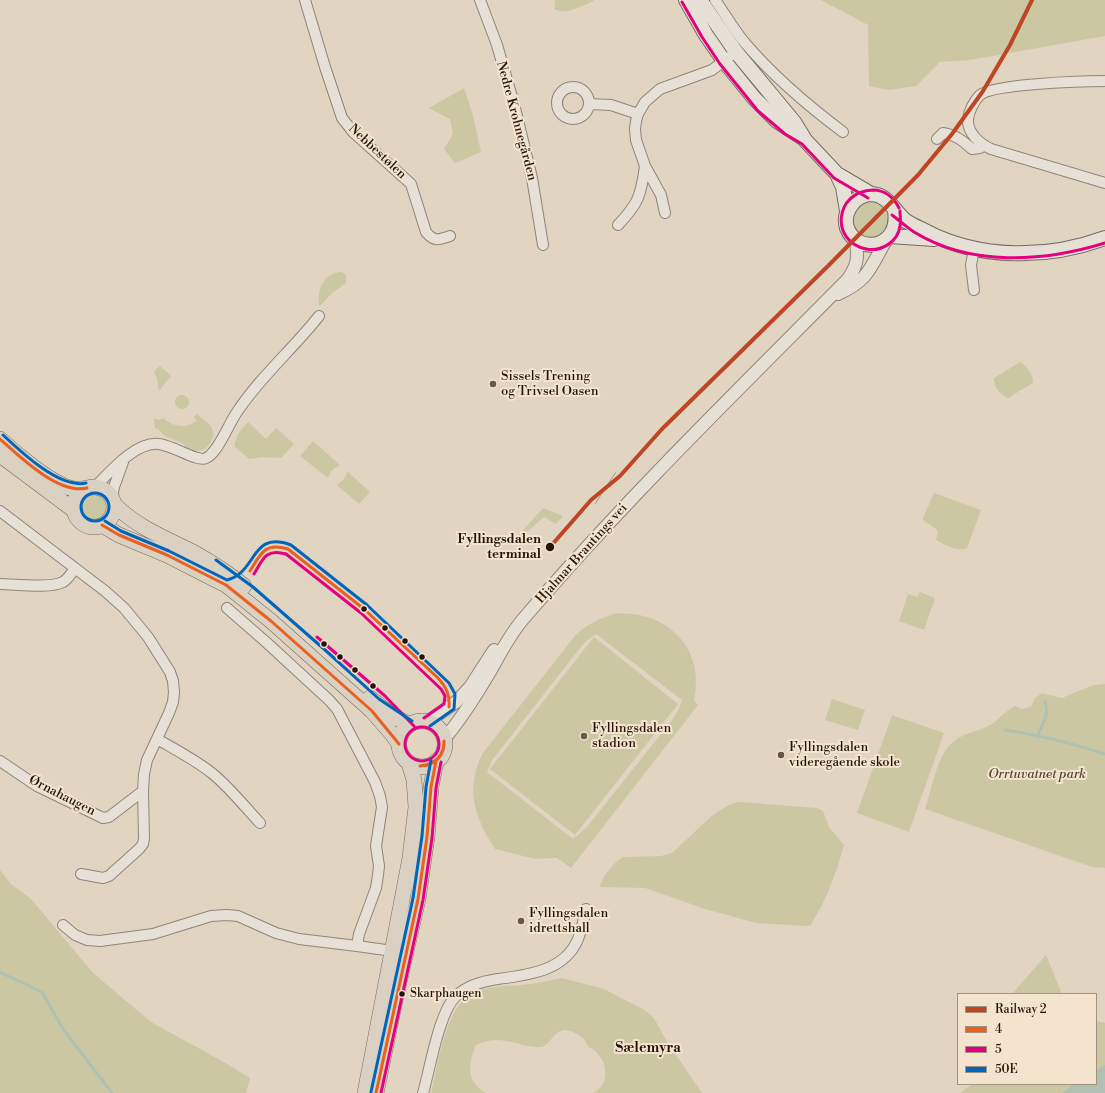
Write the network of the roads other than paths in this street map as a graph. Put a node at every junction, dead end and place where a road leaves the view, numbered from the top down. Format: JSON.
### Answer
{"nodes":[{"id":1,"x":305,"y":0,"type":"edge"},
{"id":2,"x":480,"y":0,"type":"edge"},
{"id":3,"x":686,"y":0,"type":"edge"},
{"id":4,"x":700,"y":0,"type":"edge"},
{"id":5,"x":715,"y":0,"type":"edge"},
{"id":6,"x":736,"y":52,"type":"junction"},
{"id":7,"x":724,"y":61,"type":"junction"},
{"id":8,"x":1105,"y":81,"type":"edge"},
{"id":9,"x":589,"y":104,"type":"dead end"},
{"id":10,"x":638,"y":114,"type":"junction"},
{"id":11,"x":843,"y":132,"type":"dead end"},
{"id":12,"x":937,"y":139,"type":"dead end"},
{"id":13,"x":805,"y":140,"type":"junction"},
{"id":14,"x":984,"y":146,"type":"junction"},
{"id":15,"x":645,"y":166,"type":"junction"},
{"id":16,"x":837,"y":174,"type":"junction"},
{"id":17,"x":1105,"y":183,"type":"edge"},
{"id":18,"x":871,"y":194,"type":"junction"},
{"id":19,"x":847,"y":211,"type":"junction"},
{"id":20,"x":895,"y":211,"type":"junction"},
{"id":21,"x":665,"y":213,"type":"dead end"},
{"id":22,"x":618,"y":225,"type":"dead end"},
{"id":23,"x":450,"y":236,"type":"dead end"},
{"id":24,"x":888,"y":238,"type":"junction"},
{"id":25,"x":1105,"y":238,"type":"edge"},
{"id":26,"x":856,"y":240,"type":"junction"},
{"id":27,"x":941,"y":240,"type":"junction"},
{"id":28,"x":543,"y":245,"type":"dead end"},
{"id":29,"x":970,"y":248,"type":"junction"},
{"id":30,"x":974,"y":290,"type":"dead end"},
{"id":31,"x":829,"y":298,"type":"junction"},
{"id":32,"x":319,"y":316,"type":"dead end"},
{"id":33,"x":741,"y":386,"type":"junction"},
{"id":34,"x":0,"y":439,"type":"edge"},
{"id":35,"x":0,"y":455,"type":"edge"},
{"id":36,"x":124,"y":460,"type":"junction"},
{"id":37,"x":91,"y":488,"type":"junction"},
{"id":38,"x":113,"y":501,"type":"junction"},
{"id":39,"x":0,"y":511,"type":"edge"},
{"id":40,"x":75,"y":511,"type":"junction"},
{"id":41,"x":102,"y":525,"type":"junction"},
{"id":42,"x":75,"y":568,"type":"junction"},
{"id":43,"x":0,"y":584,"type":"edge"},
{"id":44,"x":227,"y":608,"type":"dead end"},
{"id":45,"x":428,"y":722,"type":"junction"},
{"id":46,"x":409,"y":725,"type":"junction"},
{"id":47,"x":444,"y":738,"type":"junction"},
{"id":48,"x":157,"y":739,"type":"junction"},
{"id":49,"x":399,"y":744,"type":"junction"},
{"id":50,"x":0,"y":761,"type":"edge"},
{"id":51,"x":436,"y":761,"type":"junction"},
{"id":52,"x":409,"y":763,"type":"junction"},
{"id":53,"x":143,"y":791,"type":"junction"},
{"id":54,"x":260,"y":823,"type":"dead end"},
{"id":55,"x":81,"y":874,"type":"dead end"},
{"id":56,"x":586,"y":909,"type":"dead end"},
{"id":57,"x":63,"y":925,"type":"dead end"},
{"id":58,"x":357,"y":946,"type":"junction"},
{"id":59,"x":393,"y":951,"type":"junction"},
{"id":60,"x":365,"y":1093,"type":"edge"},
{"id":61,"x":376,"y":1093,"type":"edge"},
{"id":62,"x":423,"y":1093,"type":"edge"}],
"edges":[{"from":1,"to":23,"type":"street","name":"Nebbestølen"},
{"from":2,"to":28,"type":"street","name":"Nedre Krohnegården"},
{"from":3,"to":7,"type":"main road"},
{"from":4,"to":6,"type":"main road"},
{"from":5,"to":11,"type":"street"},
{"from":6,"to":7,"type":"street"},
{"from":6,"to":13,"type":"main road"},
{"from":7,"to":10,"type":"street"},
{"from":7,"to":13,"type":"main road"},
{"from":8,"to":14,"type":"street"},
{"from":9,"to":10,"type":"street"},
{"from":10,"to":15,"type":"street"},
{"from":12,"to":14,"type":"street"},
{"from":13,"to":16,"type":"main road"},
{"from":14,"to":17,"type":"street"},
{"from":15,"to":21,"type":"street"},
{"from":15,"to":22,"type":"street"},
{"from":16,"to":18,"type":"main road"},
{"from":16,"to":19,"type":"main road"},
{"from":18,"to":19,"type":"main road"},
{"from":18,"to":20,"type":"main road"},
{"from":19,"to":26,"type":"main road"},
{"from":20,"to":24,"type":"main road"},
{"from":20,"to":27,"type":"main road"},
{"from":24,"to":26,"type":"main road"},
{"from":24,"to":27,"type":"main road"},
{"from":24,"to":31,"type":"street","name":"Hjalmar Brantings vei"},
{"from":25,"to":29,"type":"main road"},
{"from":26,"to":31,"type":"street","name":"Hjalmar Brantings vei"},
{"from":27,"to":29,"type":"main road"},
{"from":29,"to":30,"type":"street"},
{"from":31,"to":33,"type":"street","name":"Hjalmar Brantings vei"},
{"from":32,"to":36,"type":"street"},
{"from":33,"to":45,"type":"street","name":"Hjalmar Brantings vei"},
{"from":33,"to":47,"type":"street","name":"Hjalmar Brantings vei"},
{"from":34,"to":37,"type":"main road"},
{"from":35,"to":40,"type":"main road"},
{"from":36,"to":37,"type":"street"},
{"from":36,"to":38,"type":"street"},
{"from":37,"to":38,"type":"main road"},
{"from":37,"to":40,"type":"main road"},
{"from":38,"to":41,"type":"main road"},
{"from":38,"to":46,"type":"main road"},
{"from":39,"to":42,"type":"street"},
{"from":40,"to":41,"type":"main road"},
{"from":41,"to":49,"type":"main road"},
{"from":42,"to":43,"type":"street"},
{"from":42,"to":48,"type":"street"},
{"from":44,"to":58,"type":"street"},
{"from":45,"to":46,"type":"main road"},
{"from":45,"to":47,"type":"main road"},
{"from":46,"to":49,"type":"main road"},
{"from":47,"to":51,"type":"main road"},
{"from":48,"to":53,"type":"street"},
{"from":48,"to":54,"type":"street"},
{"from":49,"to":52,"type":"main road"},
{"from":50,"to":53,"type":"street","name":"Ørnahaugen"},
{"from":51,"to":52,"type":"main road"},
{"from":51,"to":61,"type":"main road"},
{"from":52,"to":59,"type":"main road"},
{"from":53,"to":55,"type":"street"},
{"from":56,"to":62,"type":"street"},
{"from":57,"to":58,"type":"street"},
{"from":58,"to":59,"type":"street"},
{"from":59,"to":60,"type":"main road"}]}
